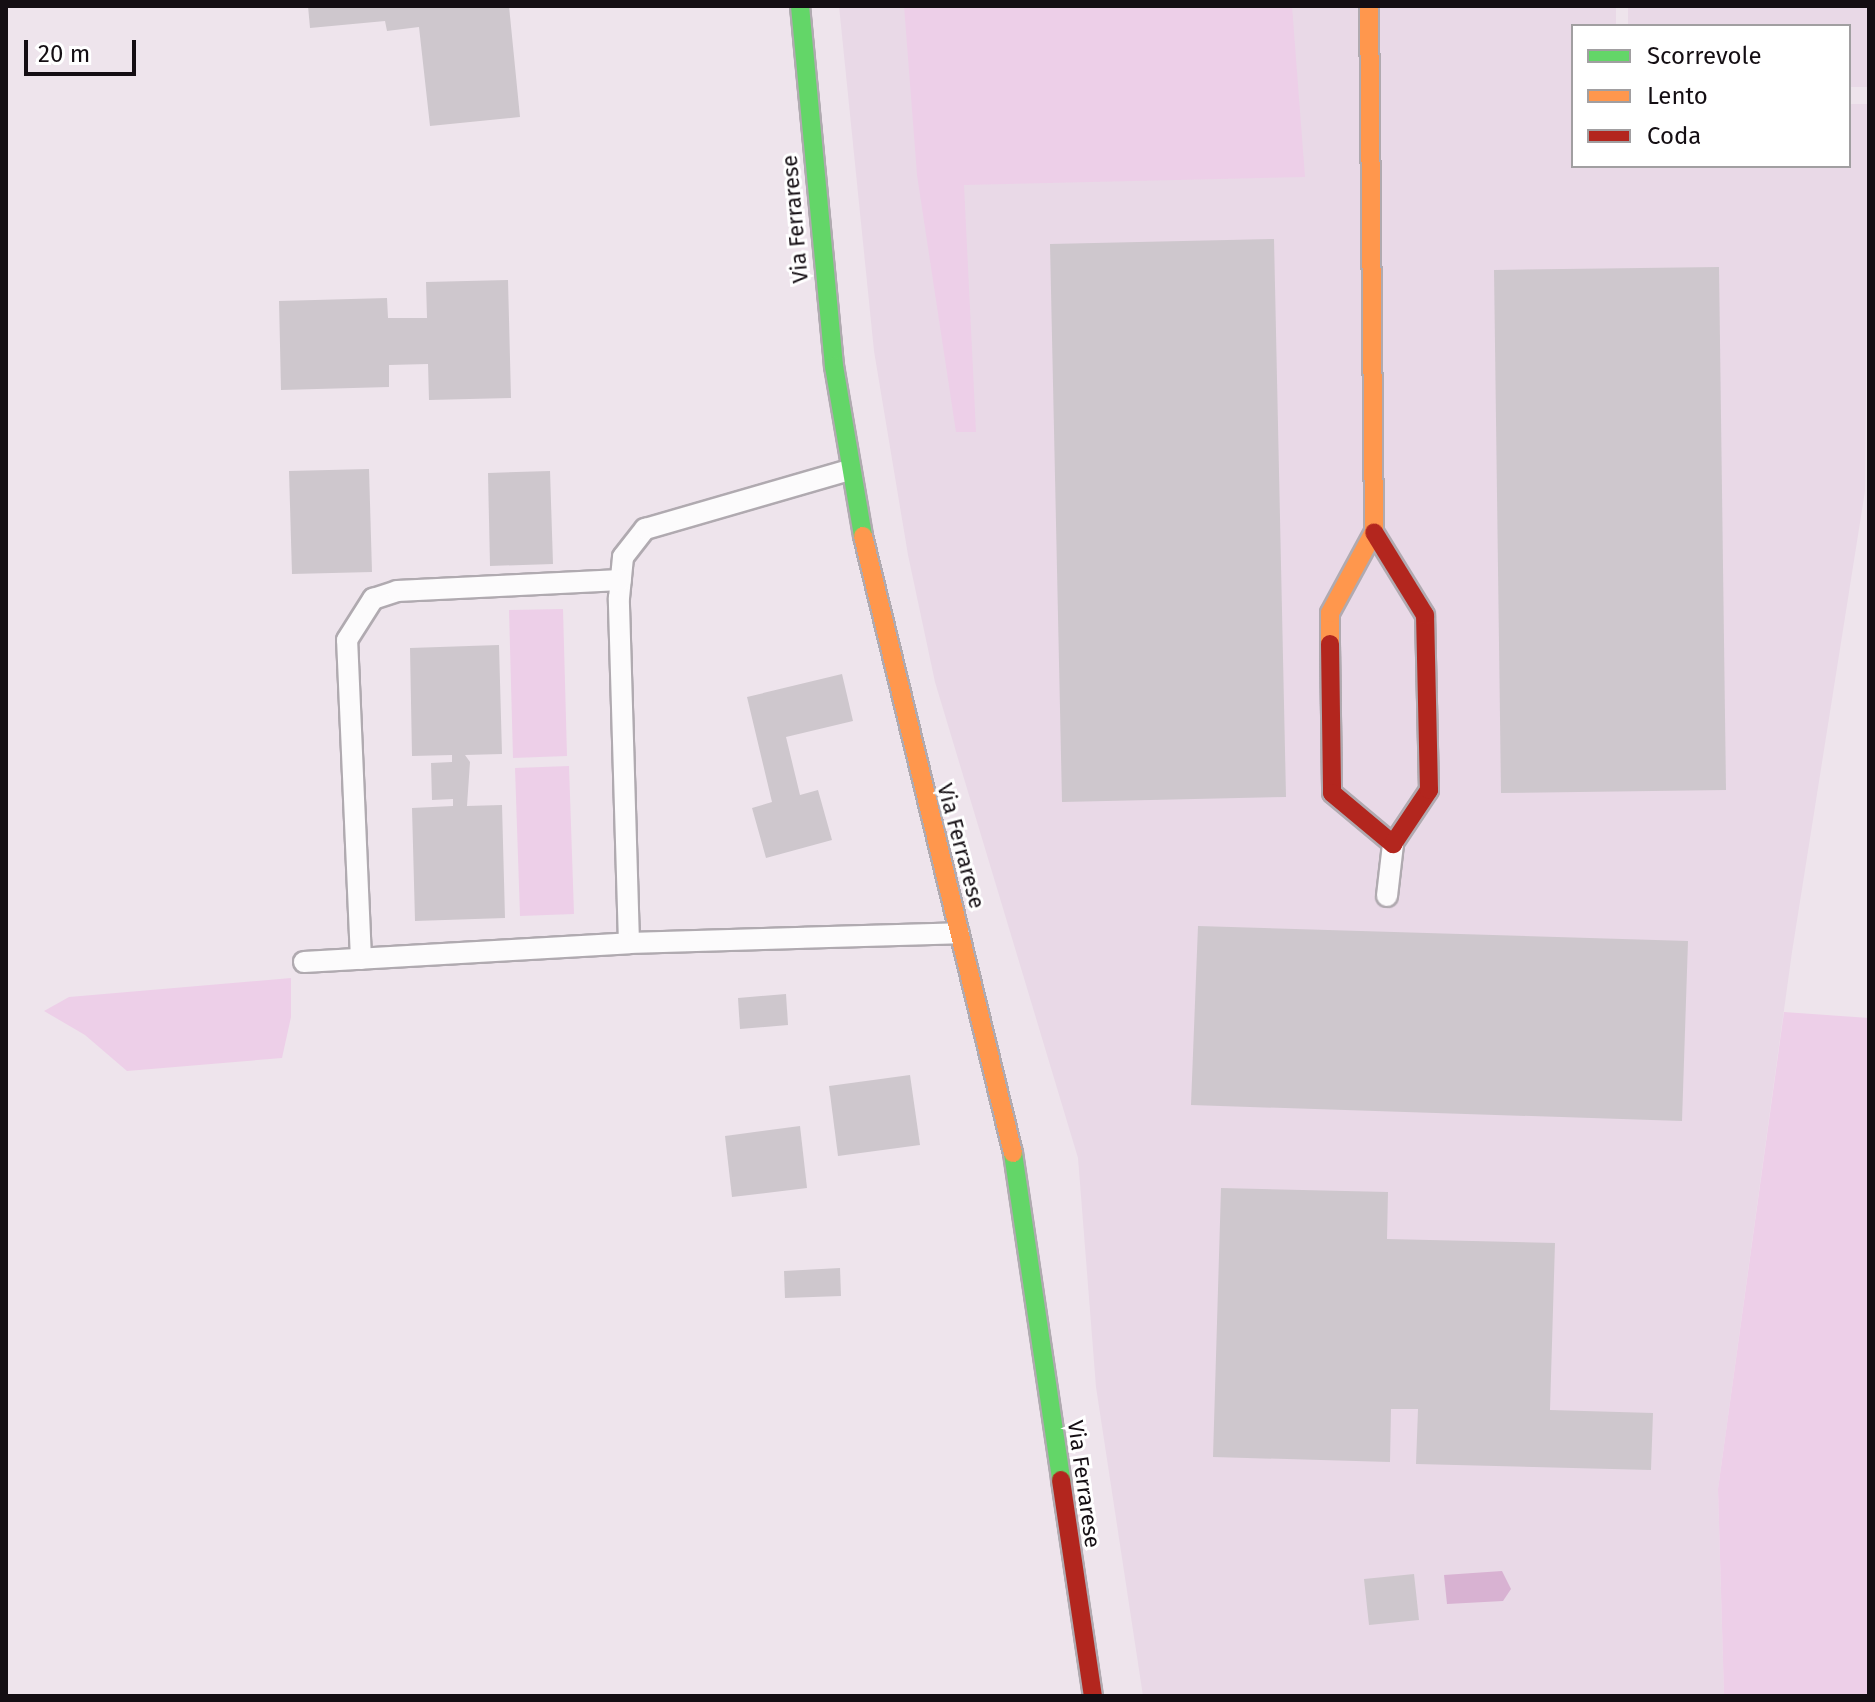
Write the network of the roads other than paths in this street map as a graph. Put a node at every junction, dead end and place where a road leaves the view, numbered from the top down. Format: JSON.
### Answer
{"nodes":[{"id":1,"x":800,"y":6,"type":"edge"},
{"id":2,"x":1369,"y":6,"type":"edge"},
{"id":3,"x":849,"y":470,"type":"junction"},
{"id":4,"x":1374,"y":532,"type":"junction"},
{"id":5,"x":621,"y":580,"type":"junction"},
{"id":6,"x":1393,"y":844,"type":"junction"},
{"id":7,"x":1387,"y":896,"type":"dead end"},
{"id":8,"x":959,"y":933,"type":"junction"},
{"id":9,"x":629,"y":943,"type":"junction"},
{"id":10,"x":361,"y":959,"type":"junction"},
{"id":11,"x":304,"y":962,"type":"dead end"},
{"id":12,"x":1093,"y":1696,"type":"edge"}],
"edges":[{"from":1,"to":3,"type":"main road","name":"Via Ferrarese"},
{"from":2,"to":4,"type":"main road"},
{"from":3,"to":5,"type":"lane"},
{"from":3,"to":8,"type":"main road","name":"Via Ferrarese"},
{"from":4,"to":6,"type":"main road"},
{"from":4,"to":6,"type":"main road"},
{"from":5,"to":9,"type":"lane"},
{"from":5,"to":10,"type":"lane"},
{"from":6,"to":7,"type":"lane"},
{"from":8,"to":9,"type":"lane"},
{"from":8,"to":12,"type":"main road","name":"Via Ferrarese"},
{"from":9,"to":10,"type":"lane"},
{"from":10,"to":11,"type":"lane"}]}
